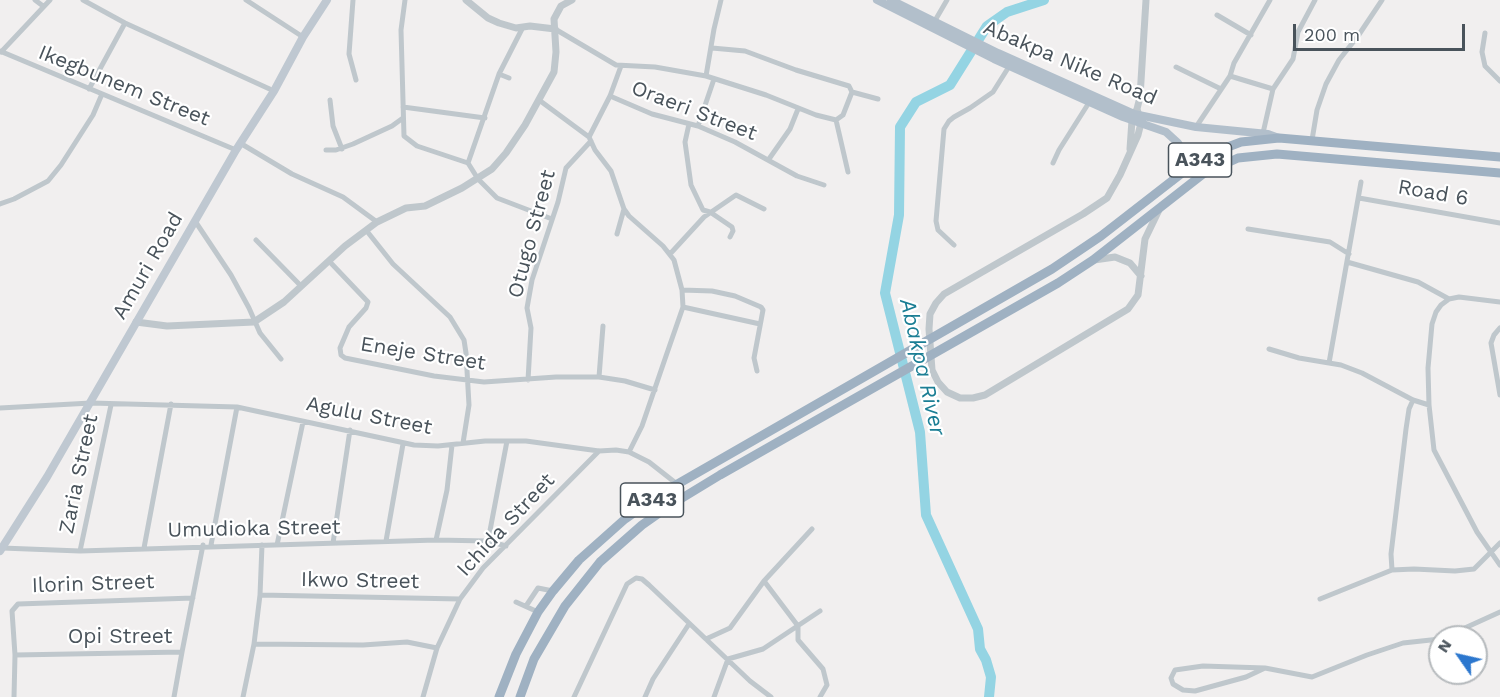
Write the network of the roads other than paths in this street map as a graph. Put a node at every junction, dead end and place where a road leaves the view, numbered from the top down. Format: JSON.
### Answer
{"nodes":[{"id":1,"x":35,"y":0,"type":"edge"},
{"id":2,"x":50,"y":0,"type":"edge"},
{"id":3,"x":83,"y":0,"type":"edge"},
{"id":4,"x":246,"y":0,"type":"edge"},
{"id":5,"x":327,"y":0,"type":"edge"},
{"id":6,"x":353,"y":0,"type":"edge"},
{"id":7,"x":405,"y":0,"type":"edge"},
{"id":8,"x":466,"y":0,"type":"edge"},
{"id":9,"x":572,"y":0,"type":"edge"},
{"id":10,"x":721,"y":0,"type":"edge"},
{"id":11,"x":877,"y":0,"type":"edge"},
{"id":12,"x":891,"y":0,"type":"edge"},
{"id":13,"x":947,"y":0,"type":"edge"},
{"id":14,"x":1146,"y":0,"type":"edge"},
{"id":15,"x":1270,"y":0,"type":"edge"},
{"id":16,"x":1315,"y":0,"type":"edge"},
{"id":17,"x":1382,"y":0,"type":"edge"},
{"id":18,"x":43,"y":6,"type":"junction"},
{"id":19,"x":1216,"y":15,"type":"dead end"},
{"id":20,"x":125,"y":23,"type":"junction"},
{"id":21,"x":933,"y":25,"type":"junction"},
{"id":22,"x":523,"y":27,"type":"junction"},
{"id":23,"x":555,"y":29,"type":"junction"},
{"id":24,"x":1485,"y":33,"type":"dead end"},
{"id":25,"x":1251,"y":35,"type":"junction"},
{"id":26,"x":303,"y":37,"type":"junction"},
{"id":27,"x":712,"y":48,"type":"junction"},
{"id":28,"x":1,"y":51,"type":"edge"},
{"id":29,"x":1011,"y":62,"type":"junction"},
{"id":30,"x":621,"y":66,"type":"junction"},
{"id":31,"x":1176,"y":67,"type":"dead end"},
{"id":32,"x":499,"y":74,"type":"junction"},
{"id":33,"x":706,"y":76,"type":"junction"},
{"id":34,"x":1230,"y":76,"type":"junction"},
{"id":35,"x":509,"y":78,"type":"dead end"},
{"id":36,"x":714,"y":79,"type":"junction"},
{"id":37,"x":356,"y":80,"type":"dead end"},
{"id":38,"x":1500,"y":81,"type":"edge"},
{"id":39,"x":89,"y":88,"type":"junction"},
{"id":40,"x":1221,"y":89,"type":"junction"},
{"id":41,"x":1273,"y":89,"type":"junction"},
{"id":42,"x":274,"y":91,"type":"junction"},
{"id":43,"x":852,"y":92,"type":"junction"},
{"id":44,"x":102,"y":94,"type":"junction"},
{"id":45,"x":610,"y":96,"type":"junction"},
{"id":46,"x":878,"y":99,"type":"dead end"},
{"id":47,"x":330,"y":100,"type":"dead end"},
{"id":48,"x":539,"y":100,"type":"junction"},
{"id":49,"x":1090,"y":101,"type":"junction"},
{"id":50,"x":403,"y":107,"type":"junction"},
{"id":51,"x":798,"y":109,"type":"junction"},
{"id":52,"x":403,"y":118,"type":"junction"},
{"id":53,"x":485,"y":118,"type":"junction"},
{"id":54,"x":1139,"y":118,"type":"junction"},
{"id":55,"x":836,"y":120,"type":"junction"},
{"id":56,"x":689,"y":124,"type":"junction"},
{"id":57,"x":699,"y":126,"type":"junction"},
{"id":58,"x":1196,"y":127,"type":"junction"},
{"id":59,"x":1263,"y":133,"type":"junction"},
{"id":60,"x":1279,"y":138,"type":"junction"},
{"id":61,"x":590,"y":139,"type":"junction"},
{"id":62,"x":1312,"y":140,"type":"junction"},
{"id":63,"x":238,"y":147,"type":"junction"},
{"id":64,"x":342,"y":149,"type":"junction"},
{"id":65,"x":326,"y":150,"type":"dead end"},
{"id":66,"x":1500,"y":157,"type":"edge"},
{"id":67,"x":769,"y":159,"type":"junction"},
{"id":68,"x":468,"y":163,"type":"junction"},
{"id":69,"x":1053,"y":163,"type":"dead end"},
{"id":70,"x":848,"y":172,"type":"dead end"},
{"id":71,"x":1500,"y":173,"type":"edge"},
{"id":72,"x":478,"y":179,"type":"junction"},
{"id":73,"x":1361,"y":182,"type":"dead end"},
{"id":74,"x":1170,"y":184,"type":"junction"},
{"id":75,"x":824,"y":185,"type":"dead end"},
{"id":76,"x":1359,"y":198,"type":"junction"},
{"id":77,"x":0,"y":204,"type":"edge"},
{"id":78,"x":624,"y":209,"type":"junction"},
{"id":79,"x":764,"y":209,"type":"dead end"},
{"id":80,"x":1160,"y":210,"type":"junction"},
{"id":81,"x":708,"y":212,"type":"junction"},
{"id":82,"x":552,"y":219,"type":"junction"},
{"id":83,"x":195,"y":221,"type":"junction"},
{"id":84,"x":376,"y":222,"type":"junction"},
{"id":85,"x":1500,"y":223,"type":"edge"},
{"id":86,"x":1248,"y":229,"type":"dead end"},
{"id":87,"x":366,"y":230,"type":"junction"},
{"id":88,"x":617,"y":234,"type":"dead end"},
{"id":89,"x":730,"y":237,"type":"dead end"},
{"id":90,"x":256,"y":240,"type":"dead end"},
{"id":91,"x":954,"y":245,"type":"dead end"},
{"id":92,"x":670,"y":254,"type":"junction"},
{"id":93,"x":1349,"y":254,"type":"junction"},
{"id":94,"x":1093,"y":260,"type":"junction"},
{"id":95,"x":329,"y":261,"type":"junction"},
{"id":96,"x":1347,"y":262,"type":"junction"},
{"id":97,"x":1142,"y":276,"type":"junction"},
{"id":98,"x":301,"y":286,"type":"junction"},
{"id":99,"x":682,"y":290,"type":"junction"},
{"id":100,"x":1449,"y":299,"type":"junction"},
{"id":101,"x":1500,"y":302,"type":"edge"},
{"id":102,"x":682,"y":307,"type":"junction"},
{"id":103,"x":136,"y":322,"type":"junction"},
{"id":104,"x":254,"y":322,"type":"junction"},
{"id":105,"x":760,"y":324,"type":"junction"},
{"id":106,"x":603,"y":326,"type":"dead end"},
{"id":107,"x":1500,"y":328,"type":"edge"},
{"id":108,"x":1269,"y":349,"type":"dead end"},
{"id":109,"x":281,"y":359,"type":"dead end"},
{"id":110,"x":1329,"y":363,"type":"junction"},
{"id":111,"x":757,"y":371,"type":"dead end"},
{"id":112,"x":599,"y":377,"type":"junction"},
{"id":113,"x":467,"y":380,"type":"junction"},
{"id":114,"x":528,"y":380,"type":"junction"},
{"id":115,"x":655,"y":390,"type":"junction"},
{"id":116,"x":1500,"y":395,"type":"edge"},
{"id":117,"x":1413,"y":400,"type":"junction"},
{"id":118,"x":91,"y":403,"type":"junction"},
{"id":119,"x":171,"y":404,"type":"junction"},
{"id":120,"x":111,"y":405,"type":"junction"},
{"id":121,"x":1429,"y":405,"type":"junction"},
{"id":122,"x":237,"y":407,"type":"junction"},
{"id":123,"x":0,"y":408,"type":"edge"},
{"id":124,"x":303,"y":422,"type":"junction"},
{"id":125,"x":350,"y":430,"type":"junction"},
{"id":126,"x":507,"y":441,"type":"junction"},
{"id":127,"x":464,"y":442,"type":"junction"},
{"id":128,"x":403,"y":444,"type":"junction"},
{"id":129,"x":452,"y":445,"type":"junction"},
{"id":130,"x":599,"y":451,"type":"junction"},
{"id":131,"x":629,"y":452,"type":"junction"},
{"id":132,"x":677,"y":484,"type":"junction"},
{"id":133,"x":812,"y":528,"type":"dead end"},
{"id":134,"x":436,"y":540,"type":"junction"},
{"id":135,"x":386,"y":541,"type":"junction"},
{"id":136,"x":488,"y":541,"type":"junction"},
{"id":137,"x":333,"y":543,"type":"junction"},
{"id":138,"x":1500,"y":543,"type":"edge"},
{"id":139,"x":211,"y":545,"type":"junction"},
{"id":140,"x":262,"y":545,"type":"junction"},
{"id":141,"x":278,"y":545,"type":"junction"},
{"id":142,"x":203,"y":546,"type":"junction"},
{"id":143,"x":506,"y":546,"type":"junction"},
{"id":144,"x":144,"y":548,"type":"junction"},
{"id":145,"x":1,"y":549,"type":"edge"},
{"id":146,"x":80,"y":551,"type":"junction"},
{"id":147,"x":1490,"y":552,"type":"junction"},
{"id":148,"x":1500,"y":565,"type":"edge"},
{"id":149,"x":1392,"y":570,"type":"junction"},
{"id":150,"x":764,"y":581,"type":"junction"},
{"id":151,"x":553,"y":591,"type":"junction"},
{"id":152,"x":260,"y":595,"type":"junction"},
{"id":153,"x":193,"y":598,"type":"junction"},
{"id":154,"x":460,"y":599,"type":"junction"},
{"id":155,"x":1320,"y":599,"type":"dead end"},
{"id":156,"x":516,"y":602,"type":"dead end"},
{"id":157,"x":526,"y":606,"type":"junction"},
{"id":158,"x":820,"y":611,"type":"dead end"},
{"id":159,"x":538,"y":612,"type":"junction"},
{"id":160,"x":1500,"y":612,"type":"edge"},
{"id":161,"x":689,"y":624,"type":"junction"},
{"id":162,"x":1471,"y":625,"type":"edge"},
{"id":163,"x":798,"y":626,"type":"junction"},
{"id":164,"x":706,"y":639,"type":"junction"},
{"id":165,"x":1428,"y":641,"type":"edge"},
{"id":166,"x":254,"y":644,"type":"junction"},
{"id":167,"x":437,"y":648,"type":"junction"},
{"id":168,"x":182,"y":652,"type":"junction"},
{"id":169,"x":15,"y":654,"type":"junction"},
{"id":170,"x":728,"y":659,"type":"junction"},
{"id":171,"x":1265,"y":668,"type":"junction"},
{"id":172,"x":14,"y":697,"type":"edge"},
{"id":173,"x":174,"y":697,"type":"edge"},
{"id":174,"x":243,"y":697,"type":"edge"},
{"id":175,"x":423,"y":697,"type":"edge"},
{"id":176,"x":499,"y":697,"type":"edge"},
{"id":177,"x":520,"y":697,"type":"edge"},
{"id":178,"x":574,"y":697,"type":"edge"},
{"id":179,"x":645,"y":697,"type":"edge"},
{"id":180,"x":714,"y":697,"type":"edge"},
{"id":181,"x":771,"y":697,"type":"edge"},
{"id":182,"x":820,"y":697,"type":"edge"}],
"edges":[{"from":1,"to":18,"type":"street"},
{"from":2,"to":18,"type":"street"},
{"from":3,"to":20,"type":"street"},
{"from":4,"to":26,"type":"street"},
{"from":5,"to":26,"type":"main road","name":"Amuri Road"},
{"from":6,"to":37,"type":"street"},
{"from":7,"to":50,"type":"street"},
{"from":8,"to":22,"type":"street"},
{"from":9,"to":23,"type":"street"},
{"from":10,"to":27,"type":"street"},
{"from":11,"to":21,"type":"main road","name":"Abakpa Nike Road"},
{"from":12,"to":21,"type":"main road","name":"Abakpa Nike Road"},
{"from":13,"to":21,"type":"street"},
{"from":14,"to":54,"type":"street"},
{"from":15,"to":25,"type":"street"},
{"from":16,"to":41,"type":"street"},
{"from":17,"to":62,"type":"street"},
{"from":18,"to":28,"type":"street"},
{"from":19,"to":25,"type":"street"},
{"from":20,"to":39,"type":"street"},
{"from":20,"to":42,"type":"street"},
{"from":21,"to":29,"type":"main road","name":"Abakpa Nike Road"},
{"from":22,"to":23,"type":"street"},
{"from":22,"to":32,"type":"street"},
{"from":23,"to":30,"type":"street"},
{"from":23,"to":48,"type":"street"},
{"from":24,"to":38,"type":"street"},
{"from":25,"to":34,"type":"street"},
{"from":26,"to":42,"type":"main road","name":"Amuri Road"},
{"from":27,"to":33,"type":"street"},
{"from":27,"to":43,"type":"street"},
{"from":28,"to":39,"type":"street","name":"Ikegbunem Street"},
{"from":29,"to":49,"type":"main road","name":"Abakpa Nike Road"},
{"from":29,"to":54,"type":"main road","name":"Abakpa Nike Road"},
{"from":29,"to":91,"type":"street"},
{"from":30,"to":33,"type":"street"},
{"from":30,"to":45,"type":"street","name":"Otugo Street"},
{"from":31,"to":40,"type":"street"},
{"from":32,"to":35,"type":"street"},
{"from":32,"to":53,"type":"street"},
{"from":33,"to":36,"type":"street"},
{"from":34,"to":40,"type":"street"},
{"from":34,"to":41,"type":"street"},
{"from":36,"to":51,"type":"street"},
{"from":36,"to":57,"type":"street"},
{"from":39,"to":44,"type":"street","name":"Ikegbunem Street"},
{"from":40,"to":58,"type":"street"},
{"from":41,"to":59,"type":"street"},
{"from":42,"to":63,"type":"main road","name":"Amuri Road"},
{"from":43,"to":46,"type":"street"},
{"from":43,"to":55,"type":"street"},
{"from":44,"to":63,"type":"street","name":"Ikegbunem Street"},
{"from":44,"to":77,"type":"street"},
{"from":45,"to":56,"type":"street","name":"Oraeri Street"},
{"from":45,"to":61,"type":"street","name":"Otugo Street"},
{"from":47,"to":64,"type":"street"},
{"from":48,"to":61,"type":"street"},
{"from":48,"to":72,"type":"street"},
{"from":49,"to":54,"type":"main road","name":"Abakpa Nike Road"},
{"from":49,"to":69,"type":"street"},
{"from":50,"to":52,"type":"street"},
{"from":50,"to":53,"type":"street"},
{"from":51,"to":55,"type":"street"},
{"from":51,"to":67,"type":"street"},
{"from":52,"to":64,"type":"street"},
{"from":52,"to":68,"type":"street"},
{"from":53,"to":68,"type":"street"},
{"from":54,"to":58,"type":"main road","name":"Abakpa Nike Road"},
{"from":54,"to":74,"type":"main road"},
{"from":54,"to":97,"type":"street"},
{"from":55,"to":70,"type":"street"},
{"from":56,"to":57,"type":"street","name":"Oraeri Street"},
{"from":56,"to":81,"type":"street"},
{"from":57,"to":67,"type":"street","name":"Oraeri Street"},
{"from":58,"to":59,"type":"main road","name":"Abakpa Nike Road"},
{"from":59,"to":60,"type":"main road","name":"Abakpa Nike Road"},
{"from":60,"to":62,"type":"highway","number":"A343"},
{"from":60,"to":74,"type":"highway","number":"A343"},
{"from":61,"to":78,"type":"street"},
{"from":61,"to":82,"type":"street","name":"Otugo Street"},
{"from":62,"to":66,"type":"highway","number":"A343"},
{"from":63,"to":83,"type":"main road","name":"Amuri Road"},
{"from":63,"to":84,"type":"street","name":"Ikegbunem Street"},
{"from":64,"to":65,"type":"street"},
{"from":67,"to":75,"type":"street","name":"Oraeri Street"},
{"from":68,"to":72,"type":"street"},
{"from":71,"to":80,"type":"highway","number":"A343"},
{"from":72,"to":82,"type":"street"},
{"from":72,"to":84,"type":"street"},
{"from":73,"to":76,"type":"street"},
{"from":74,"to":132,"type":"highway","number":"A343"},
{"from":76,"to":85,"type":"street","name":"Road 6"},
{"from":76,"to":93,"type":"street"},
{"from":78,"to":88,"type":"street"},
{"from":78,"to":92,"type":"street"},
{"from":79,"to":81,"type":"street"},
{"from":80,"to":94,"type":"highway","number":"A343"},
{"from":80,"to":97,"type":"street"},
{"from":81,"to":89,"type":"street"},
{"from":81,"to":92,"type":"street"},
{"from":82,"to":114,"type":"street","name":"Otugo Street"},
{"from":83,"to":103,"type":"main road","name":"Amuri Road"},
{"from":83,"to":104,"type":"street"},
{"from":84,"to":87,"type":"street"},
{"from":86,"to":93,"type":"street"},
{"from":87,"to":95,"type":"street"},
{"from":87,"to":113,"type":"street"},
{"from":90,"to":98,"type":"street"},
{"from":92,"to":99,"type":"street"},
{"from":93,"to":96,"type":"street"},
{"from":94,"to":97,"type":"street"},
{"from":94,"to":177,"type":"highway","number":"A343"},
{"from":95,"to":98,"type":"street"},
{"from":95,"to":113,"type":"street","name":"Eneje Street"},
{"from":96,"to":100,"type":"street"},
{"from":96,"to":110,"type":"street"},
{"from":98,"to":104,"type":"street"},
{"from":99,"to":102,"type":"street"},
{"from":99,"to":105,"type":"street"},
{"from":100,"to":101,"type":"street"},
{"from":100,"to":121,"type":"street"},
{"from":102,"to":105,"type":"street"},
{"from":102,"to":115,"type":"street"},
{"from":103,"to":104,"type":"street"},
{"from":103,"to":118,"type":"main road","name":"Amuri Road"},
{"from":104,"to":109,"type":"street"},
{"from":105,"to":111,"type":"street"},
{"from":106,"to":112,"type":"street"},
{"from":107,"to":116,"type":"street"},
{"from":108,"to":110,"type":"street"},
{"from":110,"to":117,"type":"street"},
{"from":112,"to":114,"type":"street","name":"Eneje Street"},
{"from":112,"to":115,"type":"street","name":"Eneje Street"},
{"from":113,"to":114,"type":"street","name":"Eneje Street"},
{"from":113,"to":127,"type":"street"},
{"from":115,"to":131,"type":"street"},
{"from":117,"to":121,"type":"street"},
{"from":117,"to":149,"type":"street"},
{"from":118,"to":120,"type":"street","name":"Agulu Street"},
{"from":118,"to":123,"type":"street","name":"Agulu Street"},
{"from":118,"to":145,"type":"main road","name":"Amuri Road"},
{"from":119,"to":120,"type":"street","name":"Agulu Street"},
{"from":119,"to":122,"type":"street","name":"Agulu Street"},
{"from":119,"to":144,"type":"street"},
{"from":120,"to":146,"type":"street","name":"Zaria Street"},
{"from":121,"to":147,"type":"street"},
{"from":122,"to":124,"type":"street","name":"Agulu Street"},
{"from":122,"to":139,"type":"street"},
{"from":124,"to":125,"type":"street","name":"Agulu Street"},
{"from":124,"to":141,"type":"street"},
{"from":125,"to":128,"type":"street","name":"Agulu Street"},
{"from":125,"to":137,"type":"street"},
{"from":126,"to":127,"type":"street","name":"Agulu Street"},
{"from":126,"to":130,"type":"street","name":"Agulu Street"},
{"from":126,"to":136,"type":"street"},
{"from":127,"to":129,"type":"street","name":"Agulu Street"},
{"from":128,"to":129,"type":"street","name":"Agulu Street"},
{"from":128,"to":135,"type":"street"},
{"from":129,"to":134,"type":"street"},
{"from":130,"to":131,"type":"street","name":"Agulu Street"},
{"from":130,"to":143,"type":"street","name":"Ichida Street"},
{"from":131,"to":132,"type":"street","name":"Agulu Street"},
{"from":132,"to":151,"type":"highway","number":"A343"},
{"from":133,"to":150,"type":"street"},
{"from":134,"to":135,"type":"street","name":"Umudioka Street"},
{"from":134,"to":136,"type":"street","name":"Umudioka Street"},
{"from":135,"to":137,"type":"street","name":"Umudioka Street"},
{"from":136,"to":143,"type":"street","name":"Umudioka Street"},
{"from":137,"to":141,"type":"street","name":"Umudioka Street"},
{"from":138,"to":147,"type":"street"},
{"from":139,"to":140,"type":"street","name":"Umudioka Street"},
{"from":139,"to":142,"type":"street","name":"Umudioka Street"},
{"from":140,"to":141,"type":"street","name":"Umudioka Street"},
{"from":140,"to":152,"type":"street"},
{"from":142,"to":144,"type":"street","name":"Umudioka Street"},
{"from":142,"to":153,"type":"street"},
{"from":143,"to":154,"type":"street","name":"Ichida Street"},
{"from":144,"to":146,"type":"street","name":"Umudioka Street"},
{"from":145,"to":146,"type":"street","name":"Umudioka Street"},
{"from":147,"to":148,"type":"street"},
{"from":147,"to":149,"type":"street"},
{"from":149,"to":155,"type":"street"},
{"from":150,"to":163,"type":"street"},
{"from":150,"to":164,"type":"street"},
{"from":151,"to":157,"type":"street"},
{"from":151,"to":159,"type":"highway","number":"A343"},
{"from":152,"to":154,"type":"street","name":"Ikwo Street"},
{"from":152,"to":166,"type":"street"},
{"from":153,"to":168,"type":"street"},
{"from":153,"to":169,"type":"street","name":"Ilorin Street"},
{"from":154,"to":167,"type":"street","name":"Ichida Street"},
{"from":156,"to":157,"type":"street"},
{"from":157,"to":159,"type":"street"},
{"from":158,"to":163,"type":"street"},
{"from":159,"to":176,"type":"highway","number":"A343"},
{"from":160,"to":162,"type":"street"},
{"from":161,"to":164,"type":"street"},
{"from":161,"to":178,"type":"street"},
{"from":161,"to":179,"type":"street"},
{"from":163,"to":170,"type":"street"},
{"from":163,"to":182,"type":"street"},
{"from":164,"to":170,"type":"street"},
{"from":165,"to":171,"type":"street"},
{"from":166,"to":167,"type":"street"},
{"from":166,"to":174,"type":"street"},
{"from":167,"to":175,"type":"street","name":"Ichida Street"},
{"from":168,"to":169,"type":"street","name":"Opi Street"},
{"from":168,"to":173,"type":"street","name":"Opi Street"},
{"from":169,"to":172,"type":"street","name":"Ilorin Street"},
{"from":170,"to":180,"type":"street"},
{"from":170,"to":181,"type":"street"},
{"from":171,"to":171,"type":"street"}]}
